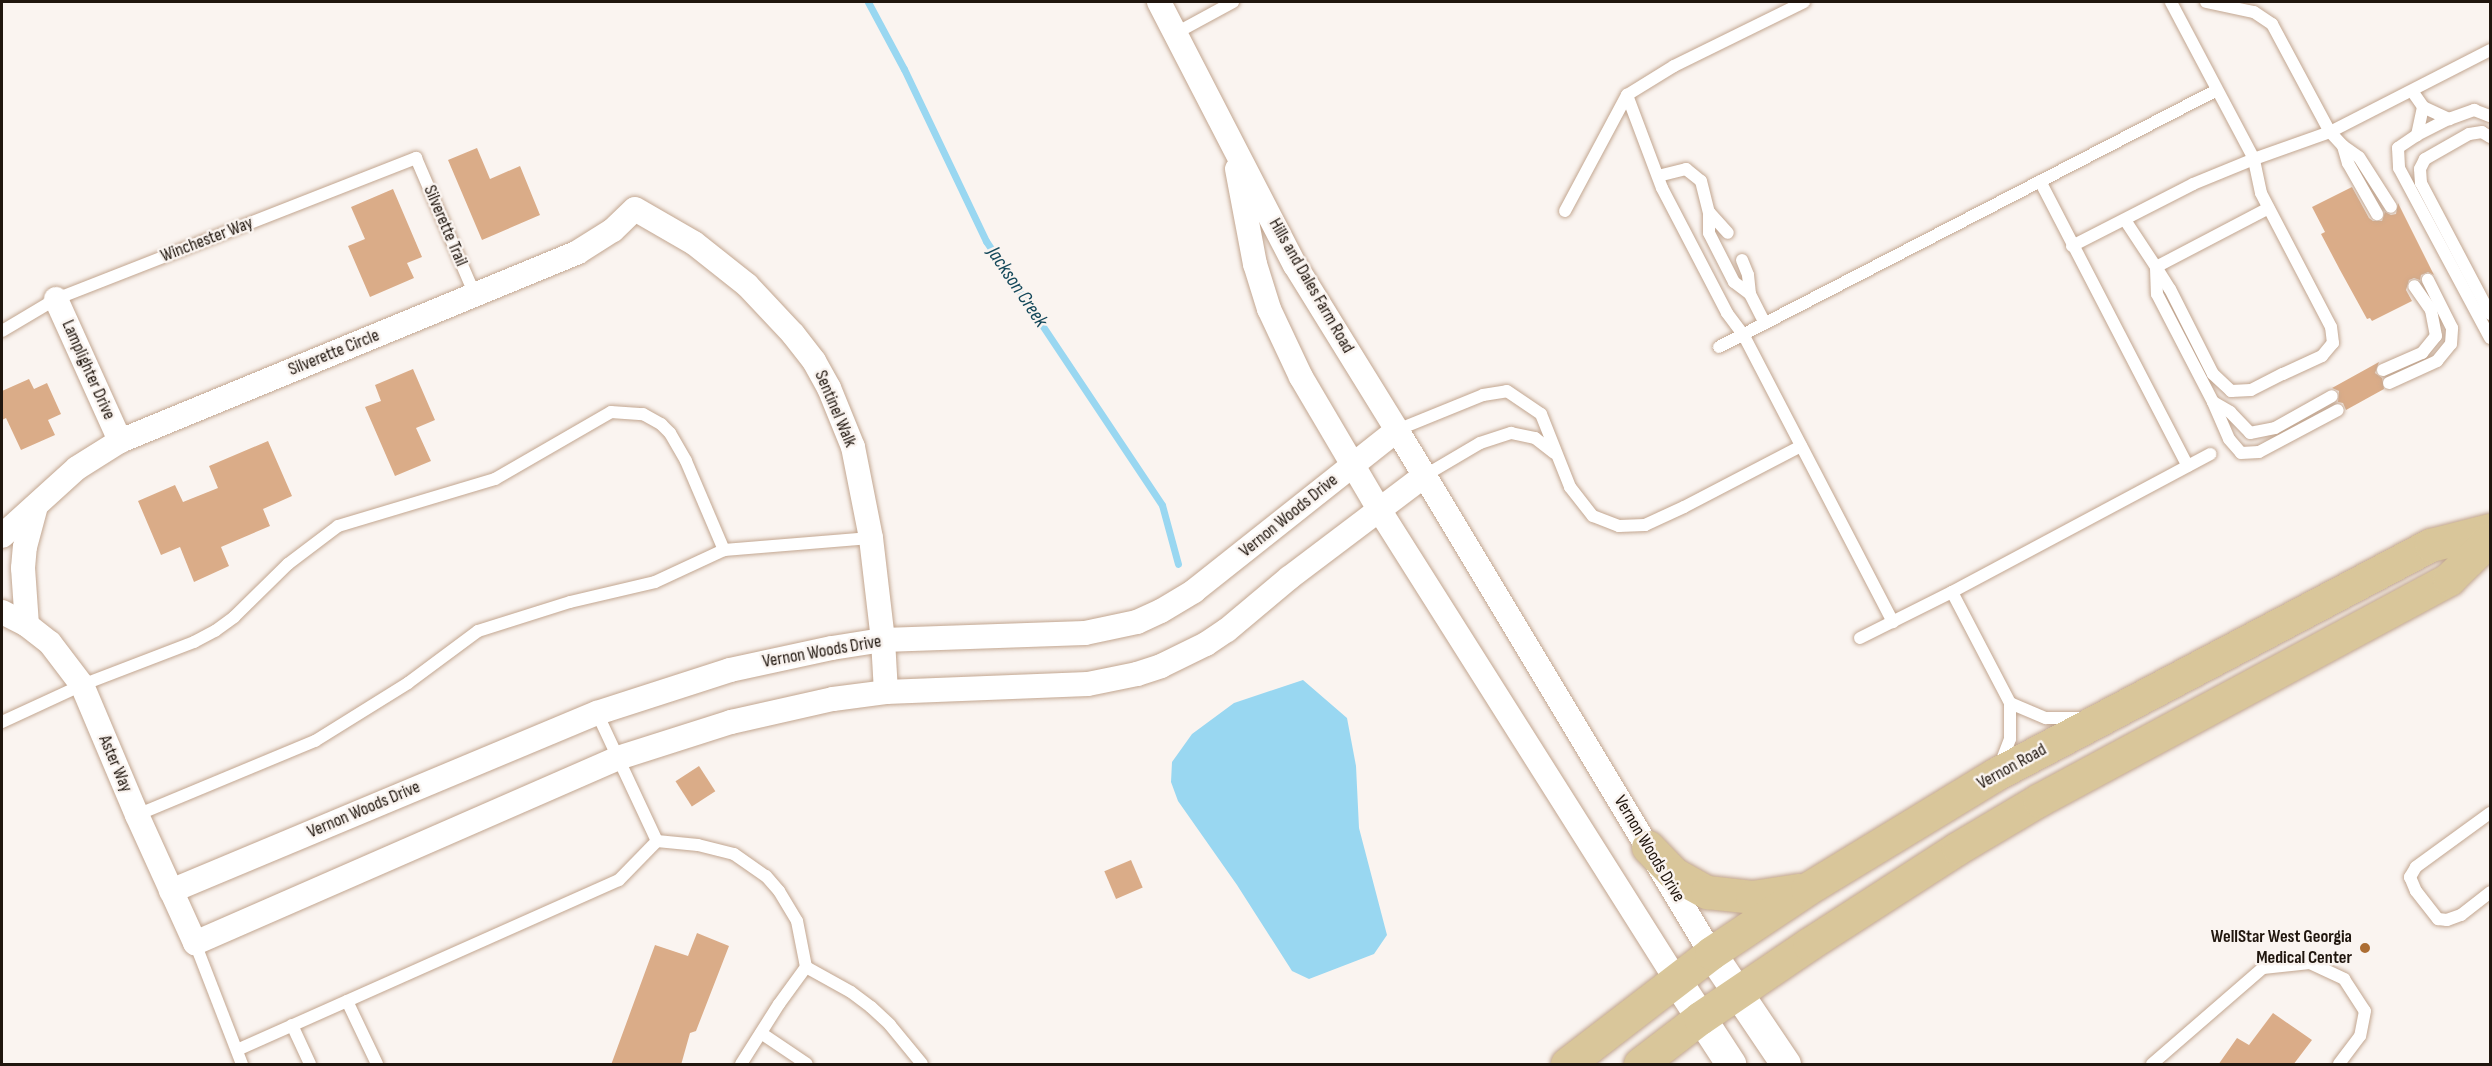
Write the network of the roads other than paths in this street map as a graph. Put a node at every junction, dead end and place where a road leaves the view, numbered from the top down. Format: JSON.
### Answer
{"nodes":[{"id":1,"x":1159,"y":2,"type":"edge"},
{"id":2,"x":1233,"y":2,"type":"edge"},
{"id":3,"x":1804,"y":2,"type":"edge"},
{"id":4,"x":2171,"y":2,"type":"edge"},
{"id":5,"x":2206,"y":2,"type":"edge"},
{"id":6,"x":1176,"y":33,"type":"junction"},
{"id":7,"x":2490,"y":50,"type":"edge"},
{"id":8,"x":2217,"y":90,"type":"junction"},
{"id":9,"x":2412,"y":91,"type":"junction"},
{"id":10,"x":1627,"y":95,"type":"junction"},
{"id":11,"x":2423,"y":107,"type":"junction"},
{"id":12,"x":2490,"y":116,"type":"edge"},
{"id":13,"x":2449,"y":119,"type":"junction"},
{"id":14,"x":2330,"y":132,"type":"junction"},
{"id":15,"x":2417,"y":135,"type":"junction"},
{"id":16,"x":2490,"y":137,"type":"edge"},
{"id":17,"x":1231,"y":138,"type":"junction"},
{"id":18,"x":2343,"y":146,"type":"junction"},
{"id":19,"x":416,"y":158,"type":"joint"},
{"id":20,"x":2254,"y":159,"type":"junction"},
{"id":21,"x":1658,"y":176,"type":"junction"},
{"id":22,"x":2040,"y":181,"type":"junction"},
{"id":23,"x":2391,"y":207,"type":"dead end"},
{"id":24,"x":2270,"y":208,"type":"junction"},
{"id":25,"x":635,"y":209,"type":"joint"},
{"id":26,"x":1565,"y":211,"type":"dead end"},
{"id":27,"x":1709,"y":212,"type":"junction"},
{"id":28,"x":2377,"y":214,"type":"dead end"},
{"id":29,"x":2125,"y":220,"type":"junction"},
{"id":30,"x":1728,"y":233,"type":"dead end"},
{"id":31,"x":2072,"y":246,"type":"junction"},
{"id":32,"x":1742,"y":260,"type":"dead end"},
{"id":33,"x":2156,"y":267,"type":"junction"},
{"id":34,"x":2428,"y":280,"type":"dead end"},
{"id":35,"x":2414,"y":286,"type":"dead end"},
{"id":36,"x":1750,"y":294,"type":"junction"},
{"id":37,"x":475,"y":295,"type":"junction"},
{"id":38,"x":56,"y":299,"type":"junction"},
{"id":39,"x":2490,"y":314,"type":"edge"},
{"id":40,"x":1765,"y":323,"type":"junction"},
{"id":41,"x":2,"y":331,"type":"edge"},
{"id":42,"x":1743,"y":334,"type":"junction"},
{"id":43,"x":2490,"y":338,"type":"edge"},
{"id":44,"x":1719,"y":347,"type":"dead end"},
{"id":45,"x":2383,"y":370,"type":"dead end"},
{"id":46,"x":2389,"y":383,"type":"dead end"},
{"id":47,"x":2332,"y":396,"type":"dead end"},
{"id":48,"x":2213,"y":402,"type":"junction"},
{"id":49,"x":2338,"y":411,"type":"dead end"},
{"id":50,"x":1397,"y":430,"type":"junction"},
{"id":51,"x":120,"y":441,"type":"junction"},
{"id":52,"x":1801,"y":446,"type":"junction"},
{"id":53,"x":1555,"y":454,"type":"junction"},
{"id":54,"x":2210,"y":454,"type":"dead end"},
{"id":55,"x":1354,"y":464,"type":"junction"},
{"id":56,"x":2188,"y":466,"type":"junction"},
{"id":57,"x":1424,"y":476,"type":"junction"},
{"id":58,"x":36,"y":504,"type":"junction"},
{"id":59,"x":1380,"y":511,"type":"junction"},
{"id":60,"x":2490,"y":530,"type":"edge"},
{"id":61,"x":2,"y":536,"type":"edge"},
{"id":62,"x":871,"y":538,"type":"junction"},
{"id":63,"x":2490,"y":539,"type":"edge"},
{"id":64,"x":724,"y":550,"type":"junction"},
{"id":65,"x":1952,"y":592,"type":"junction"},
{"id":66,"x":2,"y":612,"type":"edge"},
{"id":67,"x":1893,"y":622,"type":"junction"},
{"id":68,"x":27,"y":625,"type":"junction"},
{"id":69,"x":1860,"y":638,"type":"dead end"},
{"id":70,"x":883,"y":640,"type":"junction"},
{"id":71,"x":82,"y":685,"type":"junction"},
{"id":72,"x":886,"y":692,"type":"junction"},
{"id":73,"x":2010,"y":703,"type":"junction"},
{"id":74,"x":597,"y":713,"type":"junction"},
{"id":75,"x":2101,"y":718,"type":"junction"},
{"id":76,"x":2,"y":722,"type":"edge"},
{"id":77,"x":618,"y":758,"type":"junction"},
{"id":78,"x":1996,"y":774,"type":"junction"},
{"id":79,"x":2490,"y":813,"type":"edge"},
{"id":80,"x":136,"y":815,"type":"junction"},
{"id":81,"x":657,"y":841,"type":"junction"},
{"id":82,"x":1648,"y":847,"type":"junction"},
{"id":83,"x":1807,"y":889,"type":"junction"},
{"id":84,"x":171,"y":891,"type":"junction"},
{"id":85,"x":2490,"y":892,"type":"edge"},
{"id":86,"x":195,"y":943,"type":"junction"},
{"id":87,"x":1711,"y":953,"type":"junction"},
{"id":88,"x":807,"y":967,"type":"junction"},
{"id":89,"x":1676,"y":978,"type":"junction"},
{"id":90,"x":1740,"y":992,"type":"junction"},
{"id":91,"x":347,"y":1001,"type":"junction"},
{"id":92,"x":1700,"y":1018,"type":"junction"},
{"id":93,"x":292,"y":1025,"type":"junction"},
{"id":94,"x":761,"y":1034,"type":"junction"},
{"id":95,"x":237,"y":1050,"type":"junction"},
{"id":96,"x":242,"y":1065,"type":"edge"},
{"id":97,"x":310,"y":1065,"type":"edge"},
{"id":98,"x":377,"y":1065,"type":"edge"},
{"id":99,"x":741,"y":1065,"type":"edge"},
{"id":100,"x":807,"y":1065,"type":"edge"},
{"id":101,"x":922,"y":1065,"type":"edge"},
{"id":102,"x":1567,"y":1065,"type":"edge"},
{"id":103,"x":1640,"y":1065,"type":"edge"},
{"id":104,"x":1731,"y":1065,"type":"edge"},
{"id":105,"x":1786,"y":1065,"type":"edge"},
{"id":106,"x":2152,"y":1065,"type":"edge"},
{"id":107,"x":2339,"y":1065,"type":"edge"}],
"edges":[{"from":1,"to":6,"type":"street","name":"Hills and Dales Farm Road"},
{"from":2,"to":6,"type":"lane"},
{"from":3,"to":10,"type":"lane"},
{"from":4,"to":8,"type":"lane"},
{"from":5,"to":14,"type":"lane"},
{"from":6,"to":17,"type":"street","name":"Hills and Dales Farm Road"},
{"from":7,"to":9,"type":"lane"},
{"from":8,"to":20,"type":"lane"},
{"from":8,"to":22,"type":"lane"},
{"from":9,"to":11,"type":"lane"},
{"from":9,"to":14,"type":"lane"},
{"from":10,"to":21,"type":"lane"},
{"from":10,"to":26,"type":"lane"},
{"from":11,"to":13,"type":"lane"},
{"from":11,"to":15,"type":"lane"},
{"from":12,"to":13,"type":"lane"},
{"from":13,"to":15,"type":"lane"},
{"from":14,"to":18,"type":"lane"},
{"from":14,"to":20,"type":"lane"},
{"from":15,"to":43,"type":"lane"},
{"from":16,"to":39,"type":"lane"},
{"from":17,"to":50,"type":"street","name":"Hills and Dales Farm Road"},
{"from":17,"to":55,"type":"street","name":"Hills and Dales Farm Road"},
{"from":18,"to":23,"type":"lane"},
{"from":18,"to":28,"type":"lane"},
{"from":19,"to":37,"type":"lane","name":"Silverette Trail"},
{"from":19,"to":38,"type":"lane","name":"Winchester Way"},
{"from":20,"to":24,"type":"lane"},
{"from":20,"to":29,"type":"lane"},
{"from":21,"to":27,"type":"lane"},
{"from":21,"to":42,"type":"lane"},
{"from":22,"to":31,"type":"lane"},
{"from":22,"to":40,"type":"lane"},
{"from":24,"to":33,"type":"lane"},
{"from":24,"to":33,"type":"lane"},
{"from":25,"to":37,"type":"street","name":"Silverette Circle"},
{"from":25,"to":62,"type":"street","name":"Sentinel Walk"},
{"from":27,"to":30,"type":"lane"},
{"from":27,"to":36,"type":"lane"},
{"from":29,"to":31,"type":"lane"},
{"from":29,"to":33,"type":"lane"},
{"from":31,"to":56,"type":"lane"},
{"from":32,"to":36,"type":"lane"},
{"from":33,"to":48,"type":"lane"},
{"from":34,"to":46,"type":"lane"},
{"from":35,"to":45,"type":"lane"},
{"from":36,"to":40,"type":"lane"},
{"from":37,"to":51,"type":"street","name":"Silverette Circle"},
{"from":38,"to":41,"type":"lane","name":"Winchester Way"},
{"from":38,"to":51,"type":"street","name":"Lamplighter Drive"},
{"from":40,"to":42,"type":"lane"},
{"from":42,"to":44,"type":"lane"},
{"from":42,"to":52,"type":"lane"},
{"from":47,"to":48,"type":"lane"},
{"from":48,"to":49,"type":"lane"},
{"from":50,"to":53,"type":"lane"},
{"from":50,"to":55,"type":"street","name":"Vernon Woods Drive"},
{"from":50,"to":57,"type":"street","name":"Vernon Woods Drive"},
{"from":51,"to":58,"type":"street","name":"Silverette Circle"},
{"from":52,"to":53,"type":"lane"},
{"from":52,"to":67,"type":"lane"},
{"from":53,"to":57,"type":"lane"},
{"from":54,"to":56,"type":"lane"},
{"from":55,"to":59,"type":"street","name":"Hills and Dales Farm Road"},
{"from":55,"to":70,"type":"street","name":"Vernon Woods Drive"},
{"from":56,"to":65,"type":"lane"},
{"from":57,"to":59,"type":"street"},
{"from":57,"to":82,"type":"street","name":"Vernon Woods Drive"},
{"from":58,"to":61,"type":"street","name":"Silverette Circle"},
{"from":58,"to":68,"type":"street"},
{"from":59,"to":72,"type":"street"},
{"from":59,"to":89,"type":"street"},
{"from":60,"to":75,"type":"main road","name":"Vernon Road"},
{"from":62,"to":64,"type":"lane"},
{"from":62,"to":70,"type":"street","name":"Sentinel Walk"},
{"from":63,"to":90,"type":"main road"},
{"from":64,"to":71,"type":"lane"},
{"from":64,"to":80,"type":"lane"},
{"from":65,"to":67,"type":"lane"},
{"from":65,"to":73,"type":"lane"},
{"from":66,"to":68,"type":"street","name":"Aster Way"},
{"from":67,"to":69,"type":"lane"},
{"from":68,"to":71,"type":"street","name":"Aster Way"},
{"from":70,"to":72,"type":"street","name":"Sentinel Walk"},
{"from":70,"to":74,"type":"street","name":"Vernon Woods Drive"},
{"from":71,"to":76,"type":"lane"},
{"from":71,"to":80,"type":"street","name":"Aster Way"},
{"from":72,"to":77,"type":"street"},
{"from":73,"to":75,"type":"lane"},
{"from":73,"to":78,"type":"lane"},
{"from":74,"to":77,"type":"lane"},
{"from":74,"to":84,"type":"street","name":"Vernon Woods Drive"},
{"from":75,"to":78,"type":"main road","name":"Vernon Road"},
{"from":77,"to":81,"type":"lane"},
{"from":77,"to":86,"type":"street"},
{"from":78,"to":83,"type":"main road","name":"Vernon Road"},
{"from":79,"to":85,"type":"lane"},
{"from":80,"to":84,"type":"street","name":"Aster Way"},
{"from":81,"to":88,"type":"lane"},
{"from":81,"to":91,"type":"lane"},
{"from":82,"to":83,"type":"main road"},
{"from":82,"to":87,"type":"street","name":"Vernon Woods Drive"},
{"from":83,"to":87,"type":"main road","name":"Vernon Road"},
{"from":84,"to":86,"type":"street","name":"Aster Way"},
{"from":86,"to":95,"type":"lane"},
{"from":87,"to":89,"type":"main road","name":"Vernon Road"},
{"from":87,"to":90,"type":"street","name":"Vernon Woods Drive"},
{"from":88,"to":94,"type":"lane"},
{"from":88,"to":101,"type":"lane"},
{"from":89,"to":92,"type":"street"},
{"from":89,"to":102,"type":"main road","name":"Vernon Road"},
{"from":90,"to":92,"type":"main road"},
{"from":90,"to":105,"type":"street","name":"Vernon Woods Drive"},
{"from":91,"to":93,"type":"lane"},
{"from":91,"to":98,"type":"lane"},
{"from":92,"to":103,"type":"main road"},
{"from":92,"to":104,"type":"street"},
{"from":93,"to":95,"type":"lane"},
{"from":93,"to":97,"type":"lane"},
{"from":94,"to":99,"type":"lane"},
{"from":94,"to":100,"type":"lane"},
{"from":95,"to":96,"type":"lane"},
{"from":106,"to":107,"type":"lane"}]}
